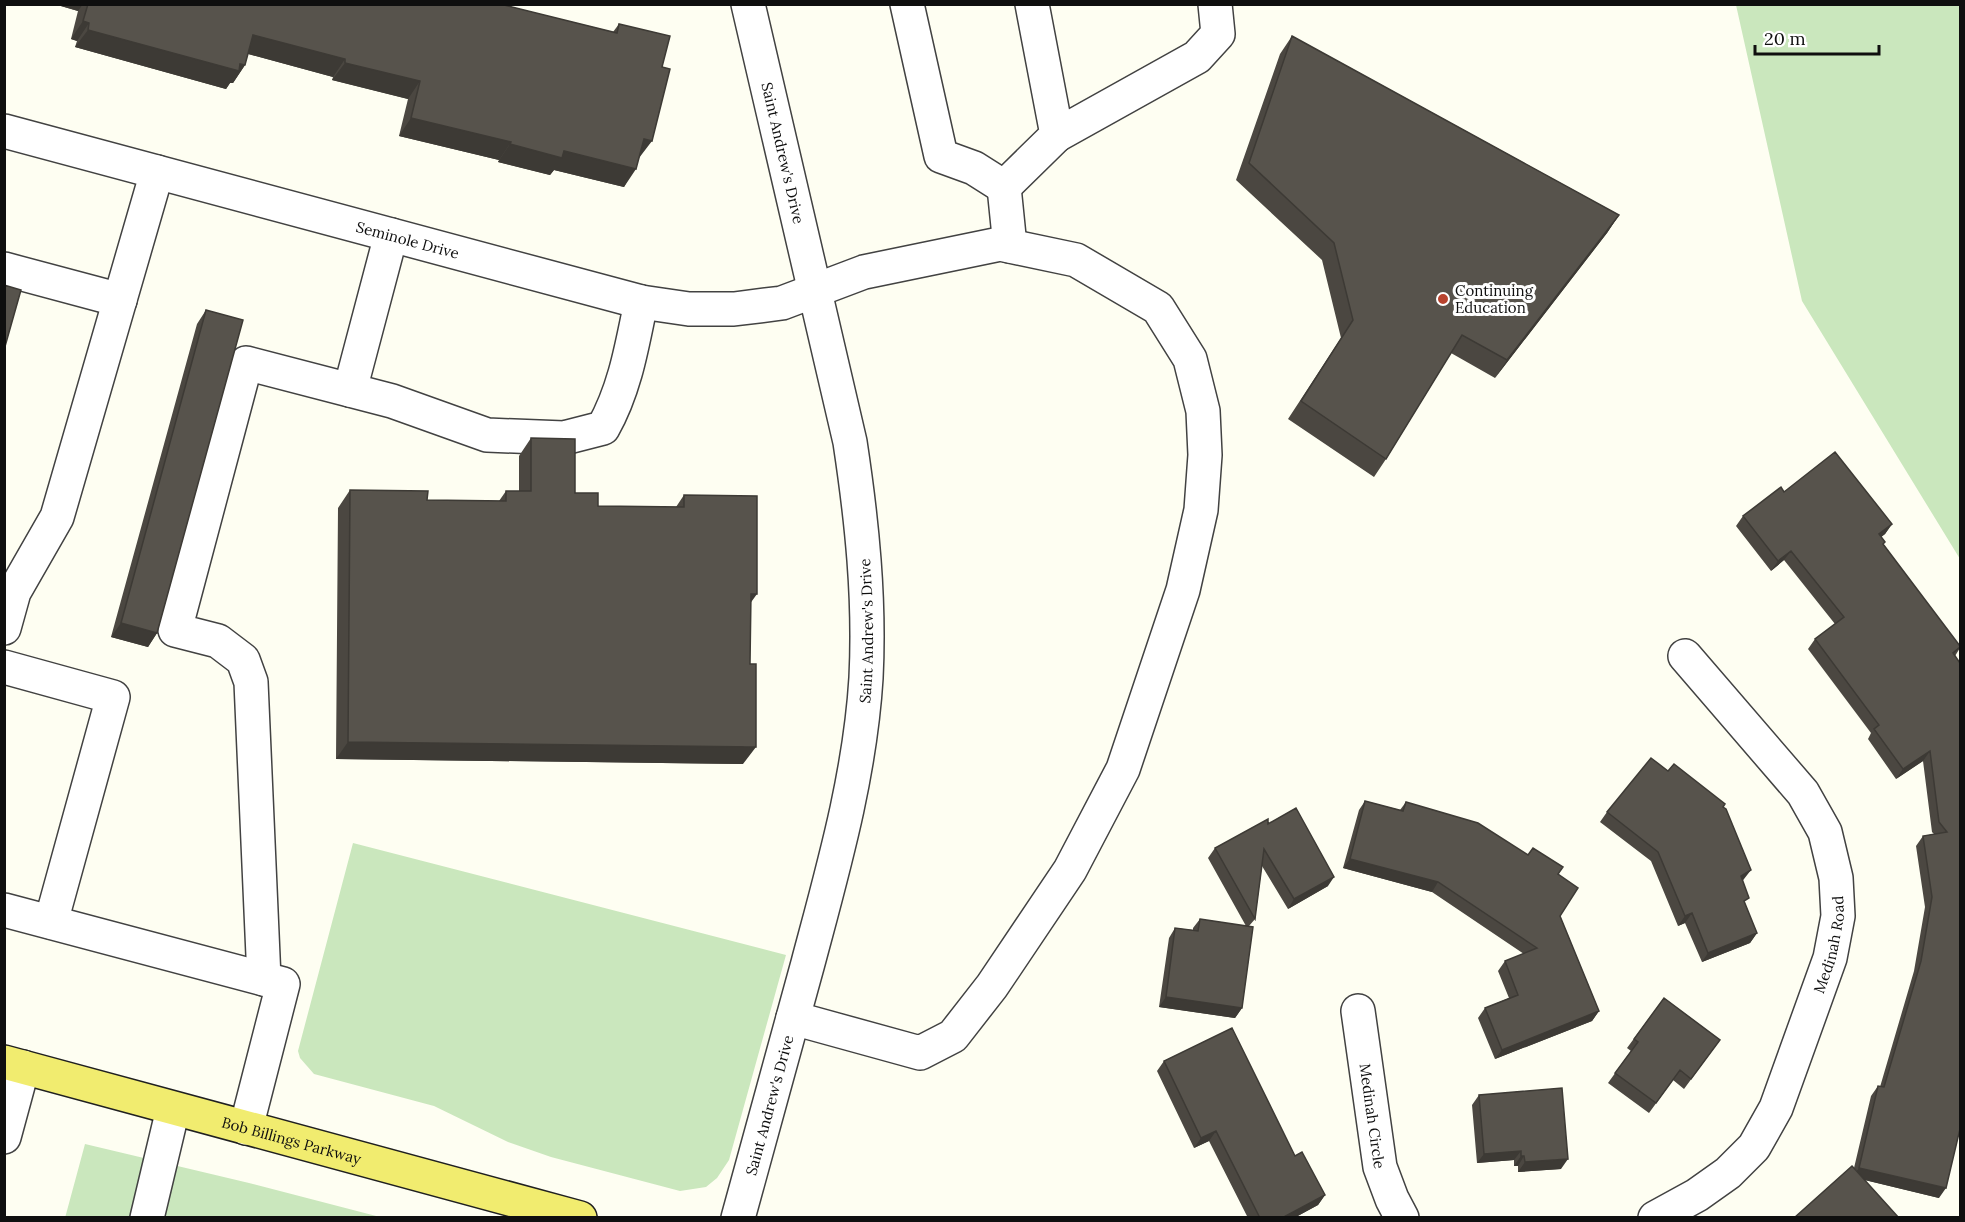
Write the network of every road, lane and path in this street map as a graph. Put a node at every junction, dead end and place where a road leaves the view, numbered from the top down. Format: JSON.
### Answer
{"nodes":[{"id":1,"x":748,"y":4,"type":"edge"},
{"id":2,"x":907,"y":4,"type":"edge"},
{"id":3,"x":1032,"y":4,"type":"edge"},
{"id":4,"x":1215,"y":4,"type":"edge"},
{"id":5,"x":4,"y":131,"type":"edge"},
{"id":6,"x":1058,"y":135,"type":"junction"},
{"id":7,"x":157,"y":172,"type":"junction"},
{"id":8,"x":1004,"y":187,"type":"junction"},
{"id":9,"x":391,"y":235,"type":"junction"},
{"id":10,"x":1010,"y":246,"type":"junction"},
{"id":11,"x":4,"y":270,"type":"edge"},
{"id":12,"x":815,"y":292,"type":"junction"},
{"id":13,"x":120,"y":300,"type":"junction"},
{"id":14,"x":641,"y":302,"type":"junction"},
{"id":15,"x":350,"y":390,"type":"junction"},
{"id":16,"x":15,"y":571,"type":"edge"},
{"id":17,"x":4,"y":628,"type":"edge"},
{"id":18,"x":1685,"y":656,"type":"dead end"},
{"id":19,"x":4,"y":667,"type":"edge"},
{"id":20,"x":4,"y":910,"type":"edge"},
{"id":21,"x":51,"y":922,"type":"junction"},
{"id":22,"x":264,"y":979,"type":"junction"},
{"id":23,"x":1358,"y":1011,"type":"dead end"},
{"id":24,"x":793,"y":1018,"type":"junction"},
{"id":25,"x":14,"y":1064,"type":"edge"},
{"id":26,"x":173,"y":1108,"type":"junction"},
{"id":27,"x":246,"y":1128,"type":"junction"},
{"id":28,"x":4,"y":1137,"type":"edge"},
{"id":29,"x":147,"y":1218,"type":"edge"},
{"id":30,"x":580,"y":1218,"type":"edge"},
{"id":31,"x":738,"y":1218,"type":"edge"},
{"id":32,"x":1402,"y":1218,"type":"edge"},
{"id":33,"x":1655,"y":1218,"type":"edge"}],
"edges":[{"from":1,"to":12,"type":"street","name":"Saint Andrew's Drive"},
{"from":2,"to":8,"type":"street"},
{"from":3,"to":6,"type":"street"},
{"from":4,"to":6,"type":"street"},
{"from":5,"to":7,"type":"street","name":"Seminole Drive"},
{"from":6,"to":8,"type":"street"},
{"from":7,"to":9,"type":"street","name":"Seminole Drive"},
{"from":7,"to":13,"type":"street"},
{"from":8,"to":10,"type":"street"},
{"from":9,"to":14,"type":"street","name":"Seminole Drive"},
{"from":9,"to":15,"type":"street"},
{"from":10,"to":12,"type":"street","name":"Seminole Drive"},
{"from":10,"to":24,"type":"street","name":"Seminole Drive"},
{"from":11,"to":13,"type":"street"},
{"from":12,"to":14,"type":"street","name":"Seminole Drive"},
{"from":12,"to":24,"type":"street","name":"Saint Andrew's Drive"},
{"from":13,"to":16,"type":"street"},
{"from":14,"to":15,"type":"street"},
{"from":15,"to":22,"type":"street"},
{"from":16,"to":17,"type":"street"},
{"from":18,"to":33,"type":"street","name":"Medinah Road"},
{"from":19,"to":21,"type":"street"},
{"from":20,"to":21,"type":"street"},
{"from":21,"to":22,"type":"street"},
{"from":22,"to":27,"type":"street"},
{"from":23,"to":32,"type":"street","name":"Medinah Circle"},
{"from":24,"to":31,"type":"street","name":"Saint Andrew's Drive"},
{"from":25,"to":26,"type":"main road","name":"Bob Billings Parkway"},
{"from":25,"to":28,"type":"street"},
{"from":26,"to":27,"type":"main road","name":"Bob Billings Parkway"},
{"from":26,"to":29,"type":"street"},
{"from":27,"to":30,"type":"main road","name":"Bob Billings Parkway"}]}
